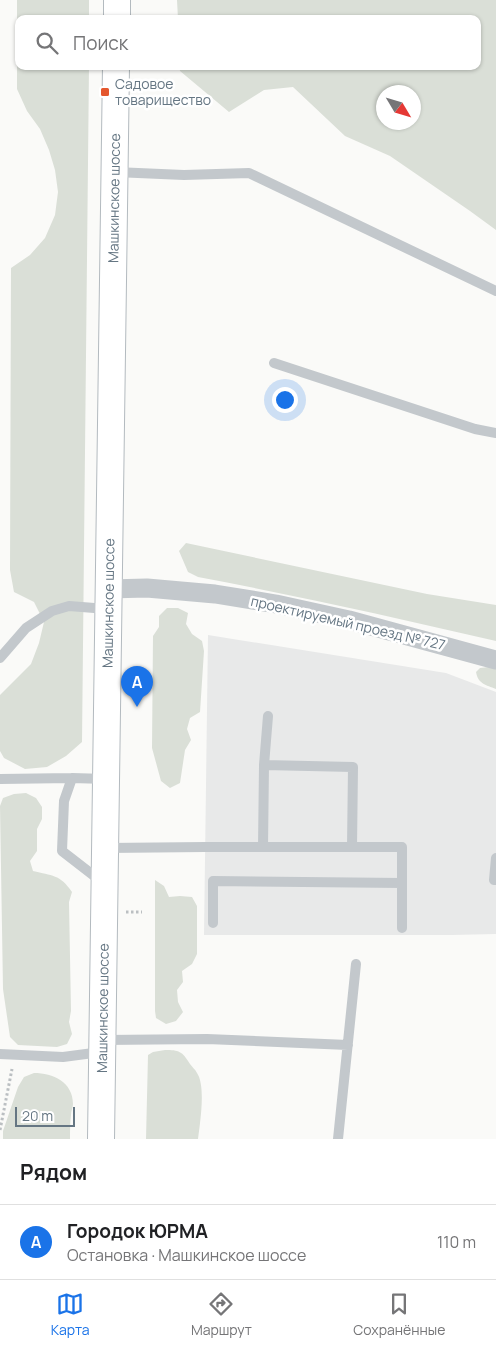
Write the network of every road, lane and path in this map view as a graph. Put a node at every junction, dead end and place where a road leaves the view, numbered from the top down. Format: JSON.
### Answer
{"nodes":[{"id":1,"x":117,"y":0,"type":"edge"},
{"id":2,"x":117,"y":15,"type":"edge"},
{"id":3,"x":116,"y":70,"type":"edge"},
{"id":4,"x":115,"y":172,"type":"junction"},
{"id":5,"x":496,"y":291,"type":"edge"},
{"id":6,"x":274,"y":363,"type":"dead end"},
{"id":7,"x":496,"y":433,"type":"edge"},
{"id":8,"x":108,"y":599,"type":"junction"},
{"id":9,"x":0,"y":658,"type":"edge"},
{"id":10,"x":496,"y":660,"type":"edge"},
{"id":11,"x":268,"y":716,"type":"dead end"},
{"id":12,"x":264,"y":766,"type":"junction"},
{"id":13,"x":72,"y":778,"type":"junction"},
{"id":14,"x":0,"y":779,"type":"edge"},
{"id":15,"x":107,"y":779,"type":"junction"},
{"id":16,"x":263,"y":847,"type":"junction"},
{"id":17,"x":352,"y":847,"type":"junction"},
{"id":18,"x":106,"y":848,"type":"junction"},
{"id":19,"x":496,"y":858,"type":"edge"},
{"id":20,"x":496,"y":880,"type":"edge"},
{"id":21,"x":402,"y":883,"type":"junction"},
{"id":22,"x":105,"y":885,"type":"junction"},
{"id":23,"x":126,"y":912,"type":"dead end"},
{"id":24,"x":142,"y":912,"type":"dead end"},
{"id":25,"x":213,"y":923,"type":"dead end"},
{"id":26,"x":402,"y":928,"type":"dead end"},
{"id":27,"x":356,"y":964,"type":"dead end"},
{"id":28,"x":348,"y":1045,"type":"junction"},
{"id":29,"x":103,"y":1046,"type":"junction"},
{"id":30,"x":0,"y":1054,"type":"edge"},
{"id":31,"x":15,"y":1055,"type":"junction"},
{"id":32,"x":0,"y":1130,"type":"edge"},
{"id":33,"x":101,"y":1139,"type":"edge"},
{"id":34,"x":338,"y":1139,"type":"edge"}],
"edges":[{"from":1,"to":2,"type":"main road"},
{"from":3,"to":4,"type":"main road","name":"Машкинское шоссе"},
{"from":4,"to":5,"type":"lane"},
{"from":4,"to":8,"type":"main road","name":"Машкинское шоссе"},
{"from":6,"to":7,"type":"lane"},
{"from":8,"to":9,"type":"lane"},
{"from":8,"to":10,"type":"street","name":"проектируемый проезд № 727"},
{"from":8,"to":15,"type":"main road","name":"Машкинское шоссе"},
{"from":11,"to":12,"type":"lane"},
{"from":12,"to":16,"type":"lane"},
{"from":12,"to":17,"type":"lane"},
{"from":13,"to":14,"type":"lane"},
{"from":13,"to":15,"type":"lane"},
{"from":13,"to":22,"type":"lane"},
{"from":15,"to":18,"type":"main road","name":"Машкинское шоссе"},
{"from":16,"to":17,"type":"lane"},
{"from":16,"to":18,"type":"lane"},
{"from":17,"to":21,"type":"lane"},
{"from":18,"to":22,"type":"main road","name":"Машкинское шоссе"},
{"from":19,"to":20,"type":"lane"},
{"from":21,"to":25,"type":"lane"},
{"from":21,"to":26,"type":"lane"},
{"from":22,"to":29,"type":"main road","name":"Машкинское шоссе"},
{"from":23,"to":24,"type":"path"},
{"from":27,"to":28,"type":"lane"},
{"from":28,"to":29,"type":"lane"},
{"from":28,"to":34,"type":"lane"},
{"from":29,"to":31,"type":"lane"},
{"from":29,"to":33,"type":"main road","name":"Машкинское шоссе"},
{"from":30,"to":31,"type":"lane"},
{"from":31,"to":32,"type":"path"}]}
